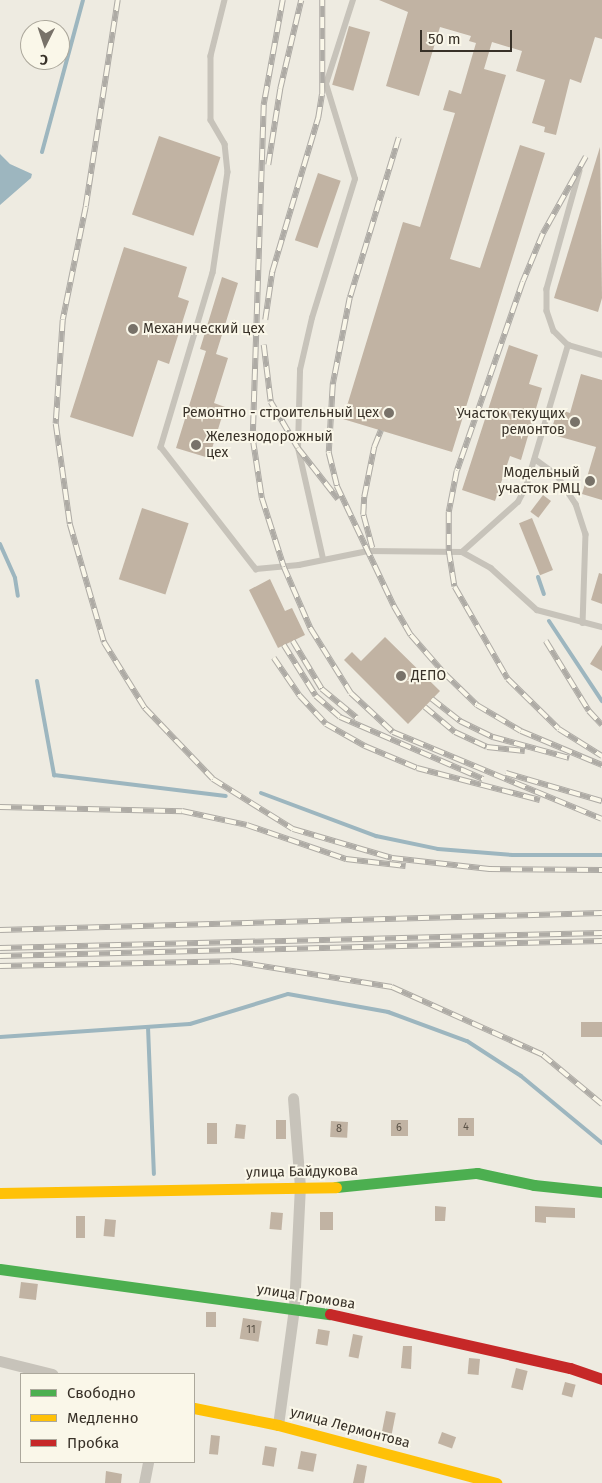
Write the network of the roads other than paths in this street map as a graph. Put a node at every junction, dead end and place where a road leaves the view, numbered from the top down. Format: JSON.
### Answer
{"nodes":[{"id":1,"x":225,"y":0,"type":"edge"},
{"id":2,"x":353,"y":0,"type":"edge"},
{"id":3,"x":580,"y":171,"type":"dead end"},
{"id":4,"x":568,"y":345,"type":"junction"},
{"id":5,"x":602,"y":355,"type":"edge"},
{"id":6,"x":535,"y":459,"type":"junction"},
{"id":7,"x":462,"y":552,"type":"junction"},
{"id":8,"x":323,"y":559,"type":"junction"},
{"id":9,"x":583,"y":623,"type":"junction"},
{"id":10,"x":602,"y":627,"type":"edge"},
{"id":11,"x":292,"y":1098,"type":"dead end"},
{"id":12,"x":300,"y":1187,"type":"junction"},
{"id":13,"x":602,"y":1192,"type":"edge"},
{"id":14,"x":0,"y":1193,"type":"edge"},
{"id":15,"x":0,"y":1269,"type":"edge"},
{"id":16,"x":294,"y":1308,"type":"junction"},
{"id":17,"x":0,"y":1361,"type":"edge"},
{"id":18,"x":48,"y":1373,"type":"edge"},
{"id":19,"x":602,"y":1379,"type":"edge"},
{"id":20,"x":195,"y":1408,"type":"edge"},
{"id":21,"x":278,"y":1425,"type":"junction"},
{"id":22,"x":148,"y":1463,"type":"edge"},
{"id":23,"x":144,"y":1483,"type":"edge"},
{"id":24,"x":496,"y":1483,"type":"edge"}],
"edges":[{"from":1,"to":8,"type":"lane"},
{"from":2,"to":8,"type":"lane"},
{"from":3,"to":4,"type":"lane"},
{"from":4,"to":5,"type":"lane"},
{"from":4,"to":6,"type":"lane"},
{"from":6,"to":7,"type":"lane"},
{"from":6,"to":9,"type":"lane"},
{"from":7,"to":8,"type":"lane"},
{"from":7,"to":9,"type":"lane"},
{"from":9,"to":10,"type":"lane"},
{"from":11,"to":12,"type":"street"},
{"from":12,"to":13,"type":"street","name":"улица Байдукова"},
{"from":12,"to":14,"type":"street","name":"улица Байдукова"},
{"from":12,"to":16,"type":"street"},
{"from":15,"to":16,"type":"street","name":"улица Громова"},
{"from":16,"to":19,"type":"street","name":"улица Громова"},
{"from":16,"to":21,"type":"street"},
{"from":17,"to":18,"type":"street"},
{"from":20,"to":21,"type":"street","name":"улица Лермонтова"},
{"from":21,"to":24,"type":"street","name":"улица Лермонтова"},
{"from":22,"to":23,"type":"street"}]}
